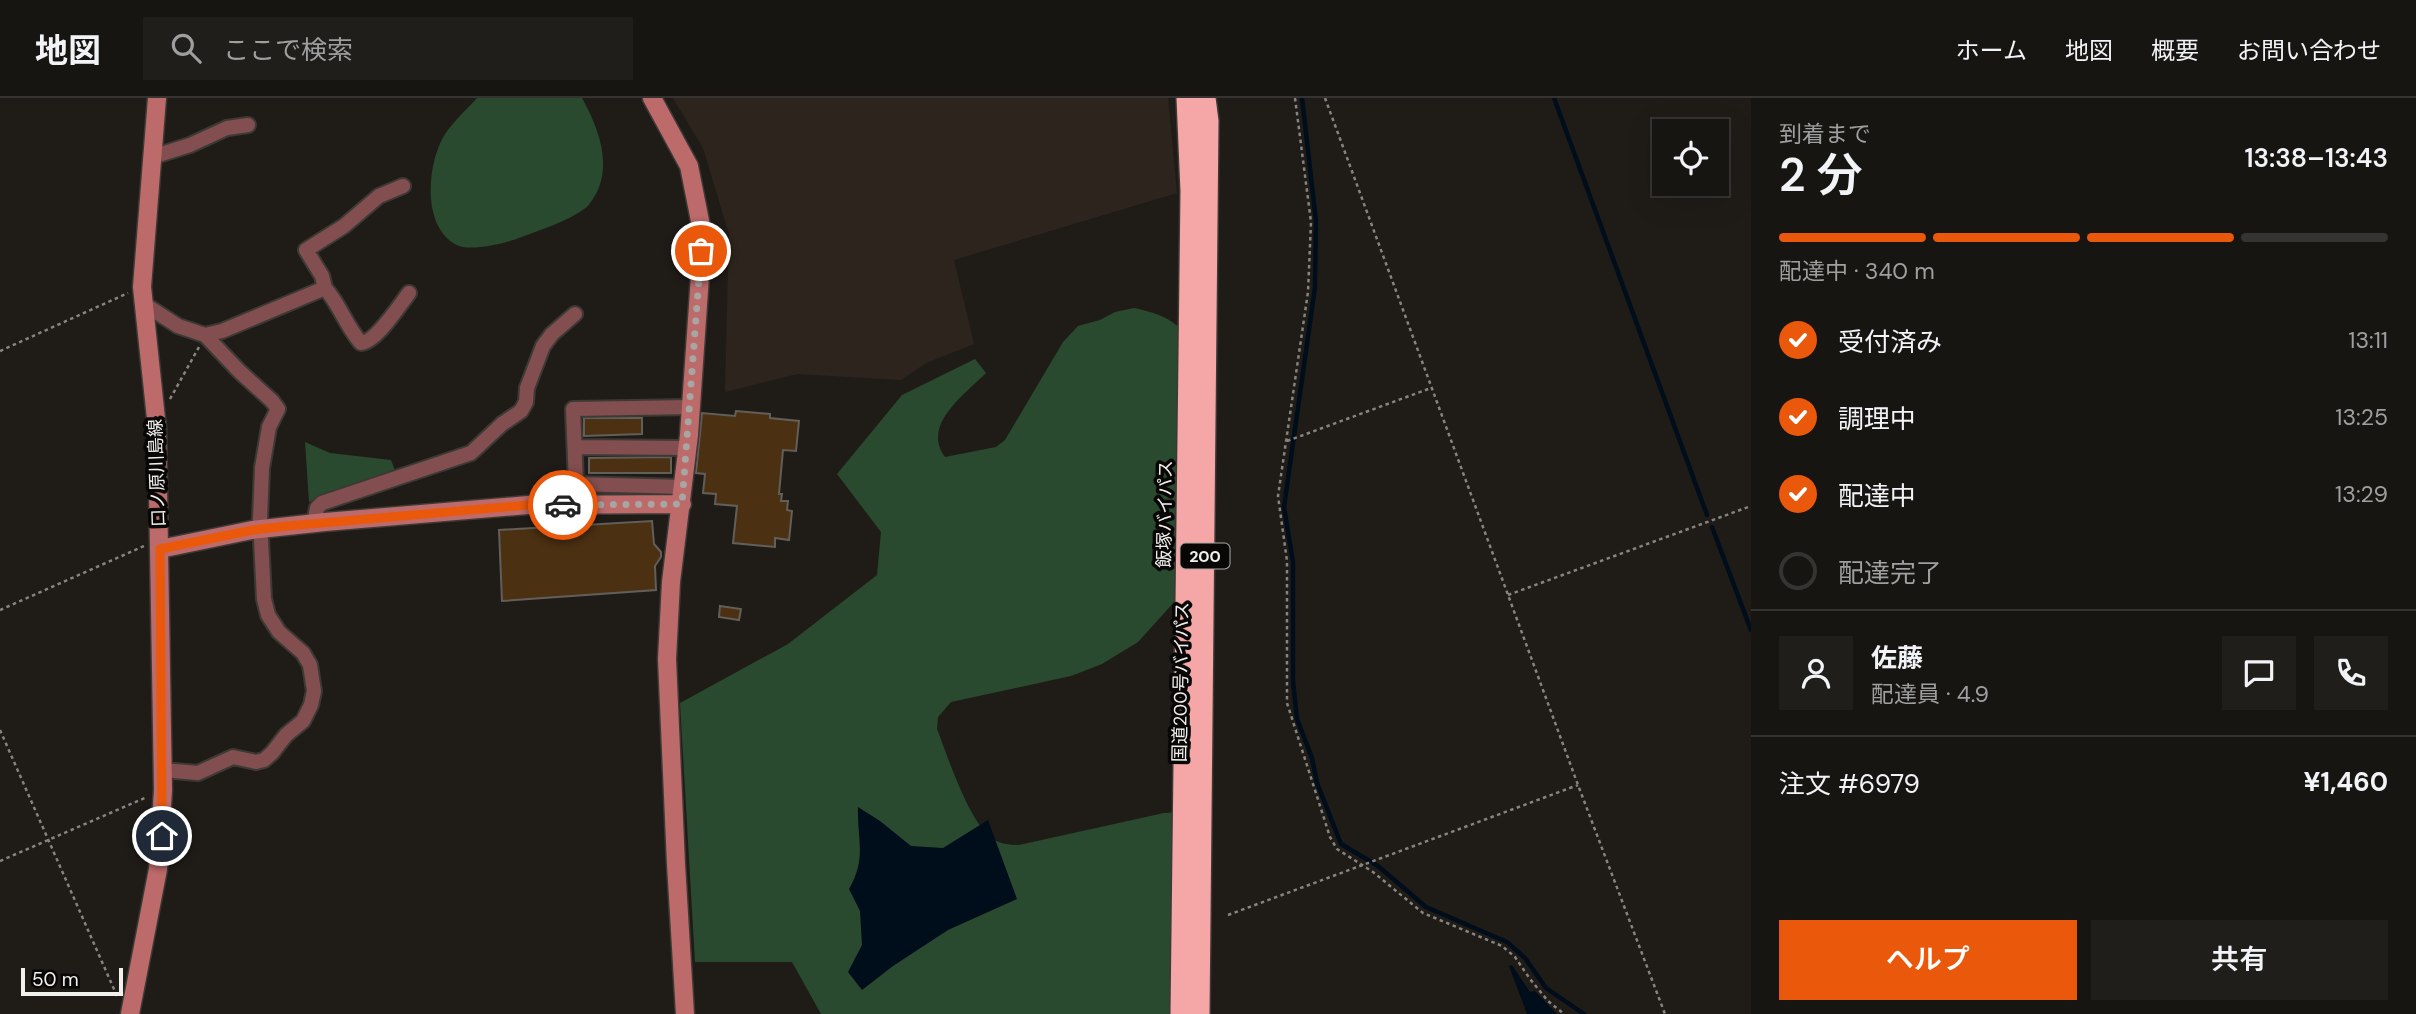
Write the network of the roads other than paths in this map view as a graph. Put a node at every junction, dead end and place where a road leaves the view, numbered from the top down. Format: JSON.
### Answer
{"nodes":[{"id":1,"x":157,"y":98,"type":"edge"},
{"id":2,"x":652,"y":98,"type":"edge"},
{"id":3,"x":1187,"y":98,"type":"edge"},
{"id":4,"x":1205,"y":98,"type":"edge"},
{"id":5,"x":248,"y":125,"type":"dead end"},
{"id":6,"x":152,"y":157,"type":"junction"},
{"id":7,"x":403,"y":186,"type":"dead end"},
{"id":8,"x":325,"y":288,"type":"junction"},
{"id":9,"x":409,"y":293,"type":"dead end"},
{"id":10,"x":143,"y":295,"type":"junction"},
{"id":11,"x":575,"y":314,"type":"dead end"},
{"id":12,"x":205,"y":335,"type":"junction"},
{"id":13,"x":691,"y":407,"type":"junction"},
{"id":14,"x":575,"y":447,"type":"junction"},
{"id":15,"x":687,"y":449,"type":"junction"},
{"id":16,"x":682,"y":496,"type":"junction"},
{"id":17,"x":314,"y":524,"type":"junction"},
{"id":18,"x":260,"y":529,"type":"junction"},
{"id":19,"x":160,"y":544,"type":"junction"},
{"id":20,"x":162,"y":769,"type":"junction"},
{"id":21,"x":130,"y":1011,"type":"edge"},
{"id":22,"x":685,"y":1014,"type":"edge"},
{"id":23,"x":1181,"y":1014,"type":"edge"},
{"id":24,"x":1199,"y":1014,"type":"edge"}],
"edges":[{"from":1,"to":6,"type":"street","name":"口ノ原川島線"},
{"from":2,"to":13,"type":"street"},
{"from":3,"to":23,"type":"highway","name":"飯塚バイパス","number":"200"},
{"from":4,"to":24,"type":"highway","name":"国道200号バイパス","number":"200"},
{"from":5,"to":6,"type":"street"},
{"from":6,"to":10,"type":"street","name":"口ノ原川島線"},
{"from":7,"to":8,"type":"street"},
{"from":8,"to":9,"type":"street"},
{"from":8,"to":12,"type":"street"},
{"from":10,"to":12,"type":"street"},
{"from":10,"to":19,"type":"street","name":"口ノ原川島線"},
{"from":11,"to":17,"type":"street"},
{"from":12,"to":18,"type":"street"},
{"from":13,"to":14,"type":"street"},
{"from":13,"to":15,"type":"street"},
{"from":14,"to":15,"type":"street"},
{"from":14,"to":16,"type":"street"},
{"from":15,"to":16,"type":"street"},
{"from":16,"to":17,"type":"street"},
{"from":16,"to":22,"type":"street"},
{"from":17,"to":18,"type":"street"},
{"from":18,"to":19,"type":"street"},
{"from":18,"to":20,"type":"street"},
{"from":19,"to":20,"type":"street","name":"口ノ原川島線"},
{"from":20,"to":21,"type":"street","name":"口ノ原川島線"}]}
